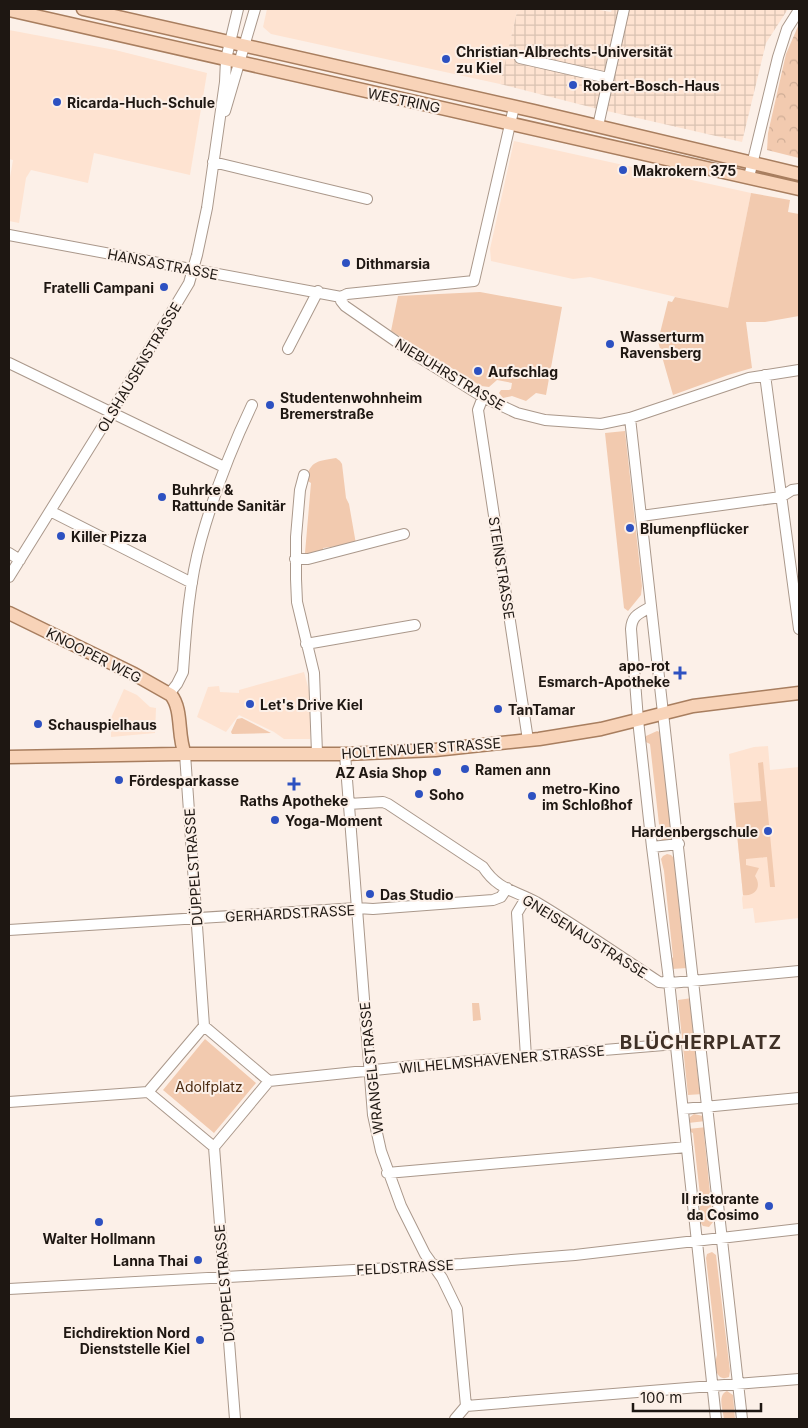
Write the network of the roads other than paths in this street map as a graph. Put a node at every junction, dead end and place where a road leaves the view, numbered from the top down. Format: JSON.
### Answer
{"nodes":[{"id":1,"x":83,"y":9,"type":"edge"},
{"id":2,"x":238,"y":9,"type":"edge"},
{"id":3,"x":255,"y":9,"type":"edge"},
{"id":4,"x":624,"y":9,"type":"edge"},
{"id":5,"x":9,"y":10,"type":"edge"},
{"id":6,"x":799,"y":10,"type":"edge"},
{"id":7,"x":230,"y":42,"type":"junction"},
{"id":8,"x":245,"y":45,"type":"junction"},
{"id":9,"x":520,"y":58,"type":"dead end"},
{"id":10,"x":226,"y":59,"type":"junction"},
{"id":11,"x":240,"y":63,"type":"junction"},
{"id":12,"x":608,"y":78,"type":"junction"},
{"id":13,"x":418,"y":85,"type":"junction"},
{"id":14,"x":414,"y":102,"type":"junction"},
{"id":15,"x":514,"y":107,"type":"junction"},
{"id":16,"x":510,"y":123,"type":"junction"},
{"id":17,"x":598,"y":126,"type":"junction"},
{"id":18,"x":217,"y":137,"type":"junction"},
{"id":19,"x":213,"y":162,"type":"junction"},
{"id":20,"x":753,"y":163,"type":"junction"},
{"id":21,"x":799,"y":174,"type":"edge"},
{"id":22,"x":749,"y":177,"type":"junction"},
{"id":23,"x":799,"y":189,"type":"edge"},
{"id":24,"x":367,"y":198,"type":"dead end"},
{"id":25,"x":9,"y":235,"type":"edge"},
{"id":26,"x":193,"y":269,"type":"junction"},
{"id":27,"x":318,"y":291,"type":"junction"},
{"id":28,"x":342,"y":297,"type":"junction"},
{"id":29,"x":288,"y":349,"type":"dead end"},
{"id":30,"x":9,"y":363,"type":"edge"},
{"id":31,"x":799,"y":370,"type":"edge"},
{"id":32,"x":765,"y":375,"type":"junction"},
{"id":33,"x":483,"y":397,"type":"junction"},
{"id":34,"x":252,"y":405,"type":"dead end"},
{"id":35,"x":111,"y":413,"type":"junction"},
{"id":36,"x":630,"y":418,"type":"junction"},
{"id":37,"x":224,"y":466,"type":"junction"},
{"id":38,"x":304,"y":475,"type":"dead end"},
{"id":39,"x":799,"y":489,"type":"edge"},
{"id":40,"x":781,"y":497,"type":"junction"},
{"id":41,"x":50,"y":511,"type":"junction"},
{"id":42,"x":640,"y":516,"type":"junction"},
{"id":43,"x":404,"y":534,"type":"dead end"},
{"id":44,"x":9,"y":553,"type":"edge"},
{"id":45,"x":295,"y":559,"type":"junction"},
{"id":46,"x":20,"y":560,"type":"junction"},
{"id":47,"x":9,"y":577,"type":"edge"},
{"id":48,"x":192,"y":583,"type":"junction"},
{"id":49,"x":796,"y":587,"type":"edge"},
{"id":50,"x":650,"y":607,"type":"junction"},
{"id":51,"x":9,"y":613,"type":"edge"},
{"id":52,"x":415,"y":625,"type":"dead end"},
{"id":53,"x":799,"y":630,"type":"edge"},
{"id":54,"x":306,"y":644,"type":"junction"},
{"id":55,"x":799,"y":693,"type":"edge"},
{"id":56,"x":173,"y":701,"type":"junction"},
{"id":57,"x":662,"y":713,"type":"junction"},
{"id":58,"x":638,"y":720,"type":"junction"},
{"id":59,"x":528,"y":740,"type":"junction"},
{"id":60,"x":318,"y":753,"type":"junction"},
{"id":61,"x":181,"y":754,"type":"junction"},
{"id":62,"x":345,"y":754,"type":"junction"},
{"id":63,"x":9,"y":757,"type":"edge"},
{"id":64,"x":348,"y":804,"type":"junction"},
{"id":65,"x":679,"y":844,"type":"junction"},
{"id":66,"x":652,"y":847,"type":"junction"},
{"id":67,"x":507,"y":888,"type":"junction"},
{"id":68,"x":526,"y":898,"type":"junction"},
{"id":69,"x":357,"y":908,"type":"junction"},
{"id":70,"x":196,"y":918,"type":"junction"},
{"id":71,"x":9,"y":930,"type":"edge"},
{"id":72,"x":799,"y":970,"type":"edge"},
{"id":73,"x":693,"y":980,"type":"junction"},
{"id":74,"x":670,"y":983,"type":"junction"},
{"id":75,"x":204,"y":1026,"type":"junction"},
{"id":76,"x":676,"y":1044,"type":"junction"},
{"id":77,"x":526,"y":1057,"type":"junction"},
{"id":78,"x":369,"y":1071,"type":"junction"},
{"id":79,"x":269,"y":1081,"type":"junction"},
{"id":80,"x":148,"y":1092,"type":"junction"},
{"id":81,"x":799,"y":1098,"type":"edge"},
{"id":82,"x":9,"y":1102,"type":"edge"},
{"id":83,"x":707,"y":1107,"type":"junction"},
{"id":84,"x":683,"y":1109,"type":"junction"},
{"id":85,"x":214,"y":1147,"type":"junction"},
{"id":86,"x":687,"y":1147,"type":"junction"},
{"id":87,"x":388,"y":1173,"type":"junction"},
{"id":88,"x":799,"y":1229,"type":"edge"},
{"id":89,"x":721,"y":1238,"type":"junction"},
{"id":90,"x":696,"y":1241,"type":"junction"},
{"id":91,"x":433,"y":1265,"type":"junction"},
{"id":92,"x":225,"y":1277,"type":"junction"},
{"id":93,"x":9,"y":1288,"type":"edge"},
{"id":94,"x":799,"y":1379,"type":"edge"},
{"id":95,"x":738,"y":1385,"type":"junction"},
{"id":96,"x":713,"y":1387,"type":"junction"},
{"id":97,"x":466,"y":1406,"type":"junction"},
{"id":98,"x":235,"y":1419,"type":"edge"},
{"id":99,"x":455,"y":1419,"type":"edge"},
{"id":100,"x":716,"y":1419,"type":"edge"},
{"id":101,"x":742,"y":1419,"type":"edge"}],
"edges":[{"from":1,"to":7,"type":"main road","name":"WESTRING"},
{"from":2,"to":7,"type":"street","name":"OLSHAUSENSTRASSE"},
{"from":3,"to":8,"type":"street","name":"OLSHAUSENSTRASSE"},
{"from":4,"to":12,"type":"street"},
{"from":5,"to":10,"type":"main road","name":"WESTRING"},
{"from":6,"to":20,"type":"street"},
{"from":7,"to":8,"type":"main road","name":"WESTRING"},
{"from":7,"to":10,"type":"street","name":"OLSHAUSENSTRASSE"},
{"from":8,"to":11,"type":"street","name":"OLSHAUSENSTRASSE"},
{"from":8,"to":13,"type":"main road","name":"WESTRING"},
{"from":9,"to":12,"type":"street"},
{"from":10,"to":11,"type":"main road","name":"WESTRING"},
{"from":10,"to":18,"type":"street","name":"OLSHAUSENSTRASSE"},
{"from":11,"to":14,"type":"main road","name":"WESTRING"},
{"from":11,"to":18,"type":"street","name":"OLSHAUSENSTRASSE"},
{"from":12,"to":17,"type":"street"},
{"from":13,"to":14,"type":"street"},
{"from":13,"to":15,"type":"main road","name":"WESTRING"},
{"from":14,"to":16,"type":"main road","name":"WESTRING"},
{"from":15,"to":16,"type":"street"},
{"from":15,"to":17,"type":"main road","name":"WESTRING"},
{"from":16,"to":22,"type":"main road","name":"WESTRING"},
{"from":16,"to":28,"type":"street"},
{"from":17,"to":20,"type":"main road","name":"WESTRING"},
{"from":18,"to":19,"type":"street","name":"OLSHAUSENSTRASSE"},
{"from":19,"to":24,"type":"street"},
{"from":19,"to":26,"type":"street","name":"OLSHAUSENSTRASSE"},
{"from":20,"to":21,"type":"main road","name":"WESTRING"},
{"from":20,"to":22,"type":"street"},
{"from":22,"to":23,"type":"main road","name":"WESTRING"},
{"from":25,"to":26,"type":"street","name":"HANSASTRASSE"},
{"from":26,"to":27,"type":"street","name":"HANSASTRASSE"},
{"from":26,"to":35,"type":"street","name":"OLSHAUSENSTRASSE"},
{"from":27,"to":28,"type":"street"},
{"from":27,"to":29,"type":"street"},
{"from":28,"to":33,"type":"street","name":"NIEBUHRSTRASSE"},
{"from":30,"to":35,"type":"street"},
{"from":31,"to":32,"type":"street","name":"NIEBUHRSTRASSE"},
{"from":32,"to":36,"type":"street","name":"NIEBUHRSTRASSE"},
{"from":32,"to":40,"type":"street"},
{"from":33,"to":36,"type":"street","name":"NIEBUHRSTRASSE"},
{"from":33,"to":59,"type":"street","name":"STEINSTRASSE"},
{"from":34,"to":37,"type":"street"},
{"from":35,"to":37,"type":"street"},
{"from":35,"to":41,"type":"street","name":"OLSHAUSENSTRASSE"},
{"from":36,"to":42,"type":"street"},
{"from":37,"to":48,"type":"street"},
{"from":38,"to":45,"type":"street"},
{"from":39,"to":40,"type":"street"},
{"from":40,"to":42,"type":"street"},
{"from":40,"to":49,"type":"street"},
{"from":41,"to":46,"type":"street","name":"OLSHAUSENSTRASSE"},
{"from":41,"to":48,"type":"street"},
{"from":42,"to":50,"type":"street"},
{"from":43,"to":45,"type":"street"},
{"from":44,"to":46,"type":"street"},
{"from":45,"to":54,"type":"street"},
{"from":46,"to":47,"type":"street","name":"OLSHAUSENSTRASSE"},
{"from":48,"to":56,"type":"street"},
{"from":49,"to":53,"type":"street"},
{"from":50,"to":57,"type":"street"},
{"from":50,"to":58,"type":"street"},
{"from":51,"to":56,"type":"main road","name":"KNOOPER WEG"},
{"from":52,"to":54,"type":"street"},
{"from":54,"to":60,"type":"street"},
{"from":55,"to":57,"type":"main road","name":"HOLTENAUER STRASSE"},
{"from":56,"to":61,"type":"main road","name":"DÜPPELSTRASSE"},
{"from":57,"to":58,"type":"main road","name":"HOLTENAUER STRASSE"},
{"from":57,"to":65,"type":"street"},
{"from":58,"to":59,"type":"main road","name":"HOLTENAUER STRASSE"},
{"from":58,"to":66,"type":"street"},
{"from":59,"to":62,"type":"main road","name":"HOLTENAUER STRASSE"},
{"from":60,"to":61,"type":"main road","name":"HOLTENAUER STRASSE"},
{"from":60,"to":62,"type":"main road","name":"HOLTENAUER STRASSE"},
{"from":61,"to":63,"type":"main road","name":"HOLTENAUER STRASSE"},
{"from":61,"to":70,"type":"street","name":"DÜPPELSTRASSE"},
{"from":62,"to":64,"type":"street","name":"WRANGELSTRASSE"},
{"from":64,"to":67,"type":"street","name":"GNEISENAUSTRASSE"},
{"from":64,"to":69,"type":"street","name":"WRANGELSTRASSE"},
{"from":65,"to":66,"type":"street"},
{"from":65,"to":73,"type":"street"},
{"from":66,"to":74,"type":"street"},
{"from":67,"to":68,"type":"street","name":"GNEISENAUSTRASSE"},
{"from":67,"to":69,"type":"street","name":"GERHARDSTRASSE"},
{"from":68,"to":74,"type":"street","name":"GNEISENAUSTRASSE"},
{"from":68,"to":77,"type":"street"},
{"from":69,"to":70,"type":"street","name":"GERHARDSTRASSE"},
{"from":69,"to":78,"type":"street","name":"WRANGELSTRASSE"},
{"from":70,"to":71,"type":"street","name":"GERHARDSTRASSE"},
{"from":70,"to":75,"type":"street","name":"DÜPPELSTRASSE"},
{"from":72,"to":73,"type":"street"},
{"from":73,"to":74,"type":"street"},
{"from":73,"to":83,"type":"street"},
{"from":74,"to":76,"type":"street"},
{"from":75,"to":79,"type":"street"},
{"from":75,"to":80,"type":"street"},
{"from":76,"to":77,"type":"street","name":"WILHELMSHAVENER STRASSE"},
{"from":76,"to":84,"type":"street"},
{"from":77,"to":78,"type":"street","name":"WILHELMSHAVENER STRASSE"},
{"from":78,"to":79,"type":"street","name":"WILHELMSHAVENER STRASSE"},
{"from":78,"to":87,"type":"street","name":"WRANGELSTRASSE"},
{"from":79,"to":85,"type":"street"},
{"from":80,"to":82,"type":"street"},
{"from":80,"to":85,"type":"street"},
{"from":81,"to":83,"type":"street"},
{"from":83,"to":84,"type":"street"},
{"from":83,"to":89,"type":"street"},
{"from":84,"to":86,"type":"street"},
{"from":85,"to":92,"type":"street","name":"DÜPPELSTRASSE"},
{"from":86,"to":87,"type":"street"},
{"from":86,"to":90,"type":"street"},
{"from":87,"to":91,"type":"street","name":"WRANGELSTRASSE"},
{"from":88,"to":89,"type":"street","name":"FELDSTRASSE"},
{"from":89,"to":90,"type":"street","name":"FELDSTRASSE"},
{"from":89,"to":95,"type":"street"},
{"from":90,"to":91,"type":"street","name":"FELDSTRASSE"},
{"from":90,"to":96,"type":"street"},
{"from":91,"to":92,"type":"street","name":"FELDSTRASSE"},
{"from":91,"to":97,"type":"street","name":"WRANGELSTRASSE"},
{"from":92,"to":93,"type":"street","name":"FELDSTRASSE"},
{"from":92,"to":98,"type":"street","name":"DÜPPELSTRASSE"},
{"from":94,"to":95,"type":"street"},
{"from":95,"to":96,"type":"street"},
{"from":95,"to":101,"type":"street"},
{"from":96,"to":97,"type":"street"},
{"from":96,"to":100,"type":"street"},
{"from":97,"to":99,"type":"street"}]}
